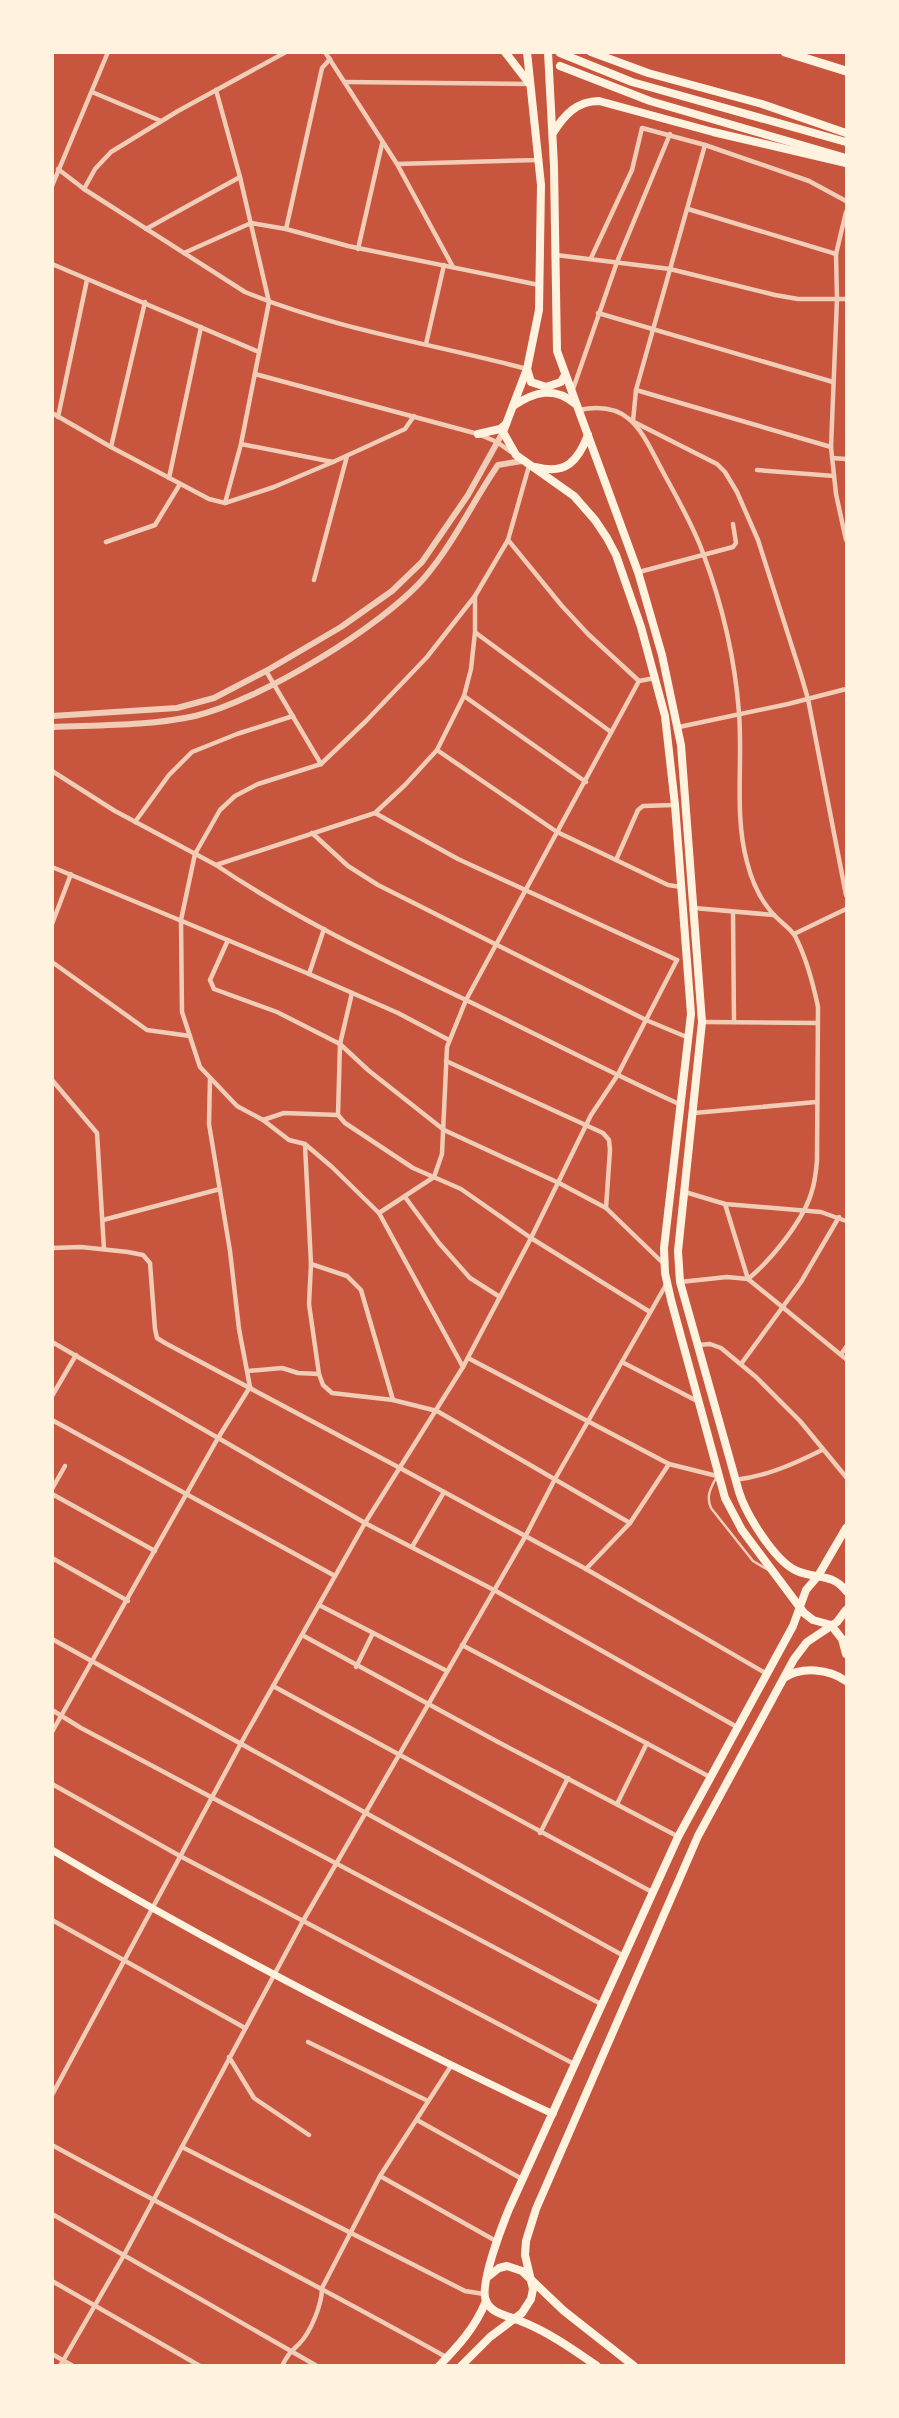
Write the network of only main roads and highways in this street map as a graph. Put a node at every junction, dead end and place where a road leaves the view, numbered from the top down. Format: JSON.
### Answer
{"nodes":[{"id":1,"x":505,"y":52,"type":"edge"},
{"id":2,"x":527,"y":52,"type":"edge"},
{"id":3,"x":548,"y":52,"type":"edge"},
{"id":4,"x":591,"y":52,"type":"edge"},
{"id":5,"x":785,"y":52,"type":"edge"},
{"id":6,"x":560,"y":53,"type":"edge"},
{"id":7,"x":560,"y":66,"type":"dead end"},
{"id":8,"x":846,"y":71,"type":"edge"},
{"id":9,"x":530,"y":84,"type":"junction"},
{"id":10,"x":553,"y":133,"type":"junction"},
{"id":11,"x":846,"y":133,"type":"edge"},
{"id":12,"x":846,"y":142,"type":"edge"},
{"id":13,"x":846,"y":160,"type":"edge"},
{"id":14,"x":527,"y":369,"type":"junction"},
{"id":15,"x":565,"y":375,"type":"junction"},
{"id":16,"x":513,"y":406,"type":"junction"},
{"id":17,"x":578,"y":408,"type":"junction"},
{"id":18,"x":505,"y":428,"type":"junction"},
{"id":19,"x":478,"y":434,"type":"road end"},
{"id":20,"x":589,"y":435,"type":"junction"},
{"id":21,"x":522,"y":460,"type":"junction"},
{"id":22,"x":717,"y":1476,"type":"junction"},
{"id":23,"x":735,"y":1480,"type":"junction"},
{"id":24,"x":846,"y":1528,"type":"edge"},
{"id":25,"x":818,"y":1576,"type":"junction"},
{"id":26,"x":846,"y":1591,"type":"edge"},
{"id":27,"x":801,"y":1607,"type":"junction"},
{"id":28,"x":846,"y":1610,"type":"edge"},
{"id":29,"x":831,"y":1625,"type":"junction"},
{"id":30,"x":846,"y":1654,"type":"edge"},
{"id":31,"x":781,"y":1680,"type":"junction"},
{"id":32,"x":846,"y":1681,"type":"edge"},
{"id":33,"x":52,"y":1850,"type":"edge"},
{"id":34,"x":553,"y":2114,"type":"junction"},
{"id":35,"x":487,"y":2278,"type":"junction"},
{"id":36,"x":529,"y":2279,"type":"junction"},
{"id":37,"x":485,"y":2297,"type":"junction"},
{"id":38,"x":515,"y":2319,"type":"junction"},
{"id":39,"x":439,"y":2365,"type":"edge"},
{"id":40,"x":461,"y":2365,"type":"edge"},
{"id":41,"x":597,"y":2365,"type":"edge"},
{"id":42,"x":634,"y":2365,"type":"edge"}],
"edges":[{"from":1,"to":9,"type":"main road"},
{"from":2,"to":9,"type":"main road"},
{"from":3,"to":10,"type":"main road"},
{"from":4,"to":11,"type":"main road"},
{"from":5,"to":8,"type":"highway"},
{"from":6,"to":12,"type":"main road"},
{"from":7,"to":13,"type":"main road"},
{"from":9,"to":14,"type":"main road"},
{"from":10,"to":13,"type":"main road"},
{"from":10,"to":15,"type":"main road"},
{"from":14,"to":15,"type":"main road"},
{"from":14,"to":16,"type":"main road"},
{"from":15,"to":17,"type":"main road"},
{"from":16,"to":17,"type":"main road"},
{"from":16,"to":18,"type":"main road"},
{"from":17,"to":20,"type":"main road"},
{"from":18,"to":19,"type":"main road"},
{"from":18,"to":21,"type":"main road"},
{"from":20,"to":21,"type":"main road"},
{"from":20,"to":23,"type":"main road"},
{"from":21,"to":22,"type":"main road"},
{"from":22,"to":23,"type":"main road"},
{"from":22,"to":27,"type":"main road"},
{"from":23,"to":25,"type":"main road"},
{"from":24,"to":25,"type":"main road"},
{"from":25,"to":26,"type":"main road"},
{"from":25,"to":27,"type":"main road"},
{"from":27,"to":29,"type":"main road"},
{"from":27,"to":34,"type":"main road"},
{"from":28,"to":29,"type":"main road"},
{"from":29,"to":30,"type":"main road"},
{"from":29,"to":31,"type":"main road"},
{"from":31,"to":32,"type":"main road"},
{"from":31,"to":36,"type":"main road"},
{"from":33,"to":34,"type":"main road"},
{"from":34,"to":35,"type":"main road"},
{"from":35,"to":36,"type":"main road"},
{"from":35,"to":37,"type":"main road"},
{"from":36,"to":38,"type":"main road"},
{"from":36,"to":42,"type":"main road"},
{"from":37,"to":38,"type":"main road"},
{"from":37,"to":39,"type":"main road"},
{"from":38,"to":40,"type":"main road"},
{"from":38,"to":41,"type":"main road"}]}
